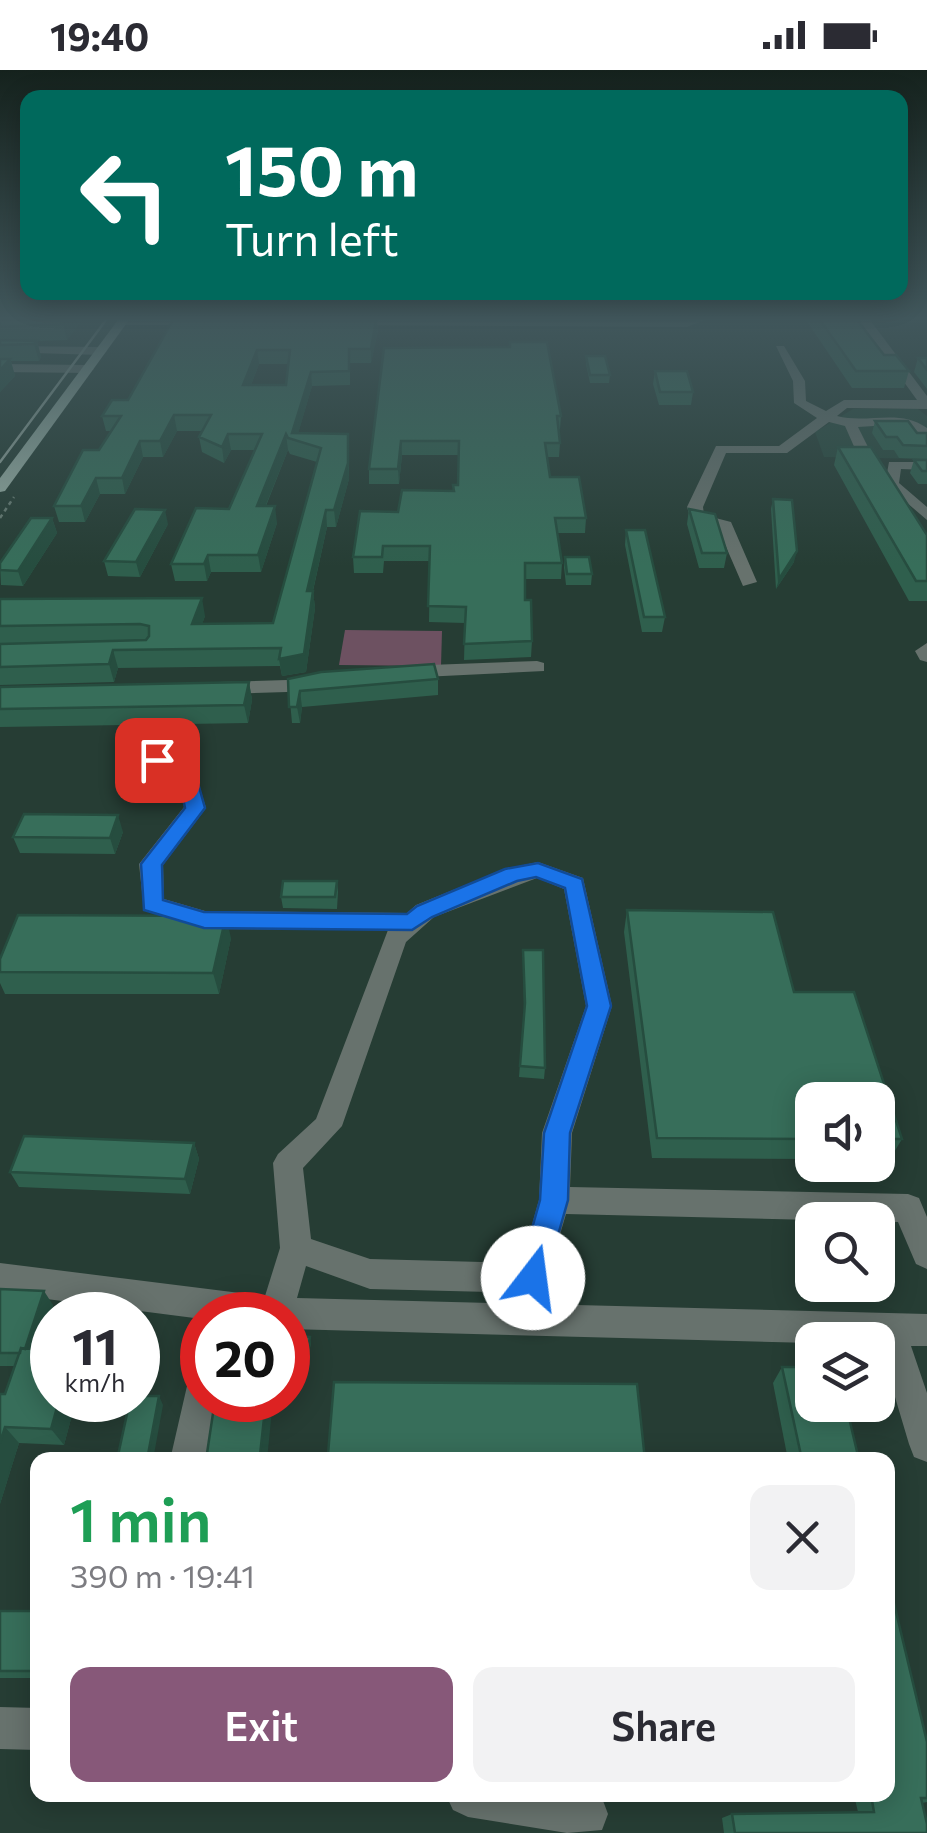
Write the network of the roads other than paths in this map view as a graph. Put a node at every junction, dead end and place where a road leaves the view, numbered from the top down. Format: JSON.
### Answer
{"nodes":[{"id":1,"x":63,"y":402,"type":"edge"},
{"id":2,"x":800,"y":402,"type":"edge"},
{"id":3,"x":844,"y":404,"type":"joint"},
{"id":4,"x":926,"y":405,"type":"edge"},
{"id":5,"x":826,"y":417,"type":"junction"},
{"id":6,"x":850,"y":424,"type":"junction"},
{"id":7,"x":927,"y":434,"type":"edge"},
{"id":8,"x":863,"y":451,"type":"edge"},
{"id":9,"x":927,"y":466,"type":"edge"},
{"id":10,"x":1,"y":485,"type":"edge"},
{"id":11,"x":927,"y":515,"type":"edge"},
{"id":12,"x":748,"y":582,"type":"dead end"},
{"id":13,"x":927,"y":648,"type":"edge"},
{"id":14,"x":927,"y":656,"type":"edge"},
{"id":15,"x":537,"y":668,"type":"dead end"},
{"id":16,"x":378,"y":673,"type":"edge"},
{"id":17,"x":338,"y":675,"type":"edge"},
{"id":18,"x":192,"y":689,"type":"edge"},
{"id":19,"x":157,"y":760,"type":"dead end"},
{"id":20,"x":412,"y":922,"type":"junction"},
{"id":21,"x":554,"y":1200,"type":"junction"},
{"id":22,"x":296,"y":1248,"type":"junction"},
{"id":23,"x":927,"y":1254,"type":"edge"},
{"id":24,"x":0,"y":1278,"type":"edge"},
{"id":25,"x":282,"y":1292,"type":"edge"},
{"id":26,"x":180,"y":1304,"type":"edge"},
{"id":27,"x":310,"y":1314,"type":"edge"},
{"id":28,"x":795,"y":1327,"type":"edge"},
{"id":29,"x":895,"y":1329,"type":"edge"},
{"id":30,"x":927,"y":1330,"type":"edge"},
{"id":31,"x":895,"y":1350,"type":"edge"},
{"id":32,"x":195,"y":1422,"type":"edge"},
{"id":33,"x":927,"y":1444,"type":"edge"},
{"id":34,"x":189,"y":1452,"type":"edge"},
{"id":35,"x":0,"y":1728,"type":"edge"},
{"id":36,"x":30,"y":1729,"type":"edge"},
{"id":37,"x":511,"y":1802,"type":"edge"},
{"id":38,"x":586,"y":1814,"type":"dead end"}],
"edges":[{"from":1,"to":10,"type":"main road"},
{"from":2,"to":5,"type":"lane"},
{"from":3,"to":4,"type":"lane"},
{"from":3,"to":5,"type":"lane"},
{"from":5,"to":6,"type":"lane"},
{"from":5,"to":12,"type":"lane"},
{"from":6,"to":7,"type":"lane"},
{"from":6,"to":8,"type":"lane"},
{"from":9,"to":11,"type":"lane"},
{"from":13,"to":14,"type":"lane"},
{"from":15,"to":16,"type":"lane"},
{"from":17,"to":18,"type":"lane"},
{"from":19,"to":20,"type":"lane"},
{"from":20,"to":21,"type":"lane"},
{"from":20,"to":22,"type":"lane"},
{"from":21,"to":22,"type":"lane"},
{"from":21,"to":23,"type":"lane"},
{"from":22,"to":25,"type":"lane"},
{"from":24,"to":26,"type":"lane"},
{"from":27,"to":28,"type":"lane"},
{"from":29,"to":30,"type":"lane"},
{"from":31,"to":33,"type":"lane"},
{"from":32,"to":34,"type":"lane"},
{"from":35,"to":36,"type":"lane"},
{"from":37,"to":38,"type":"lane"}]}
